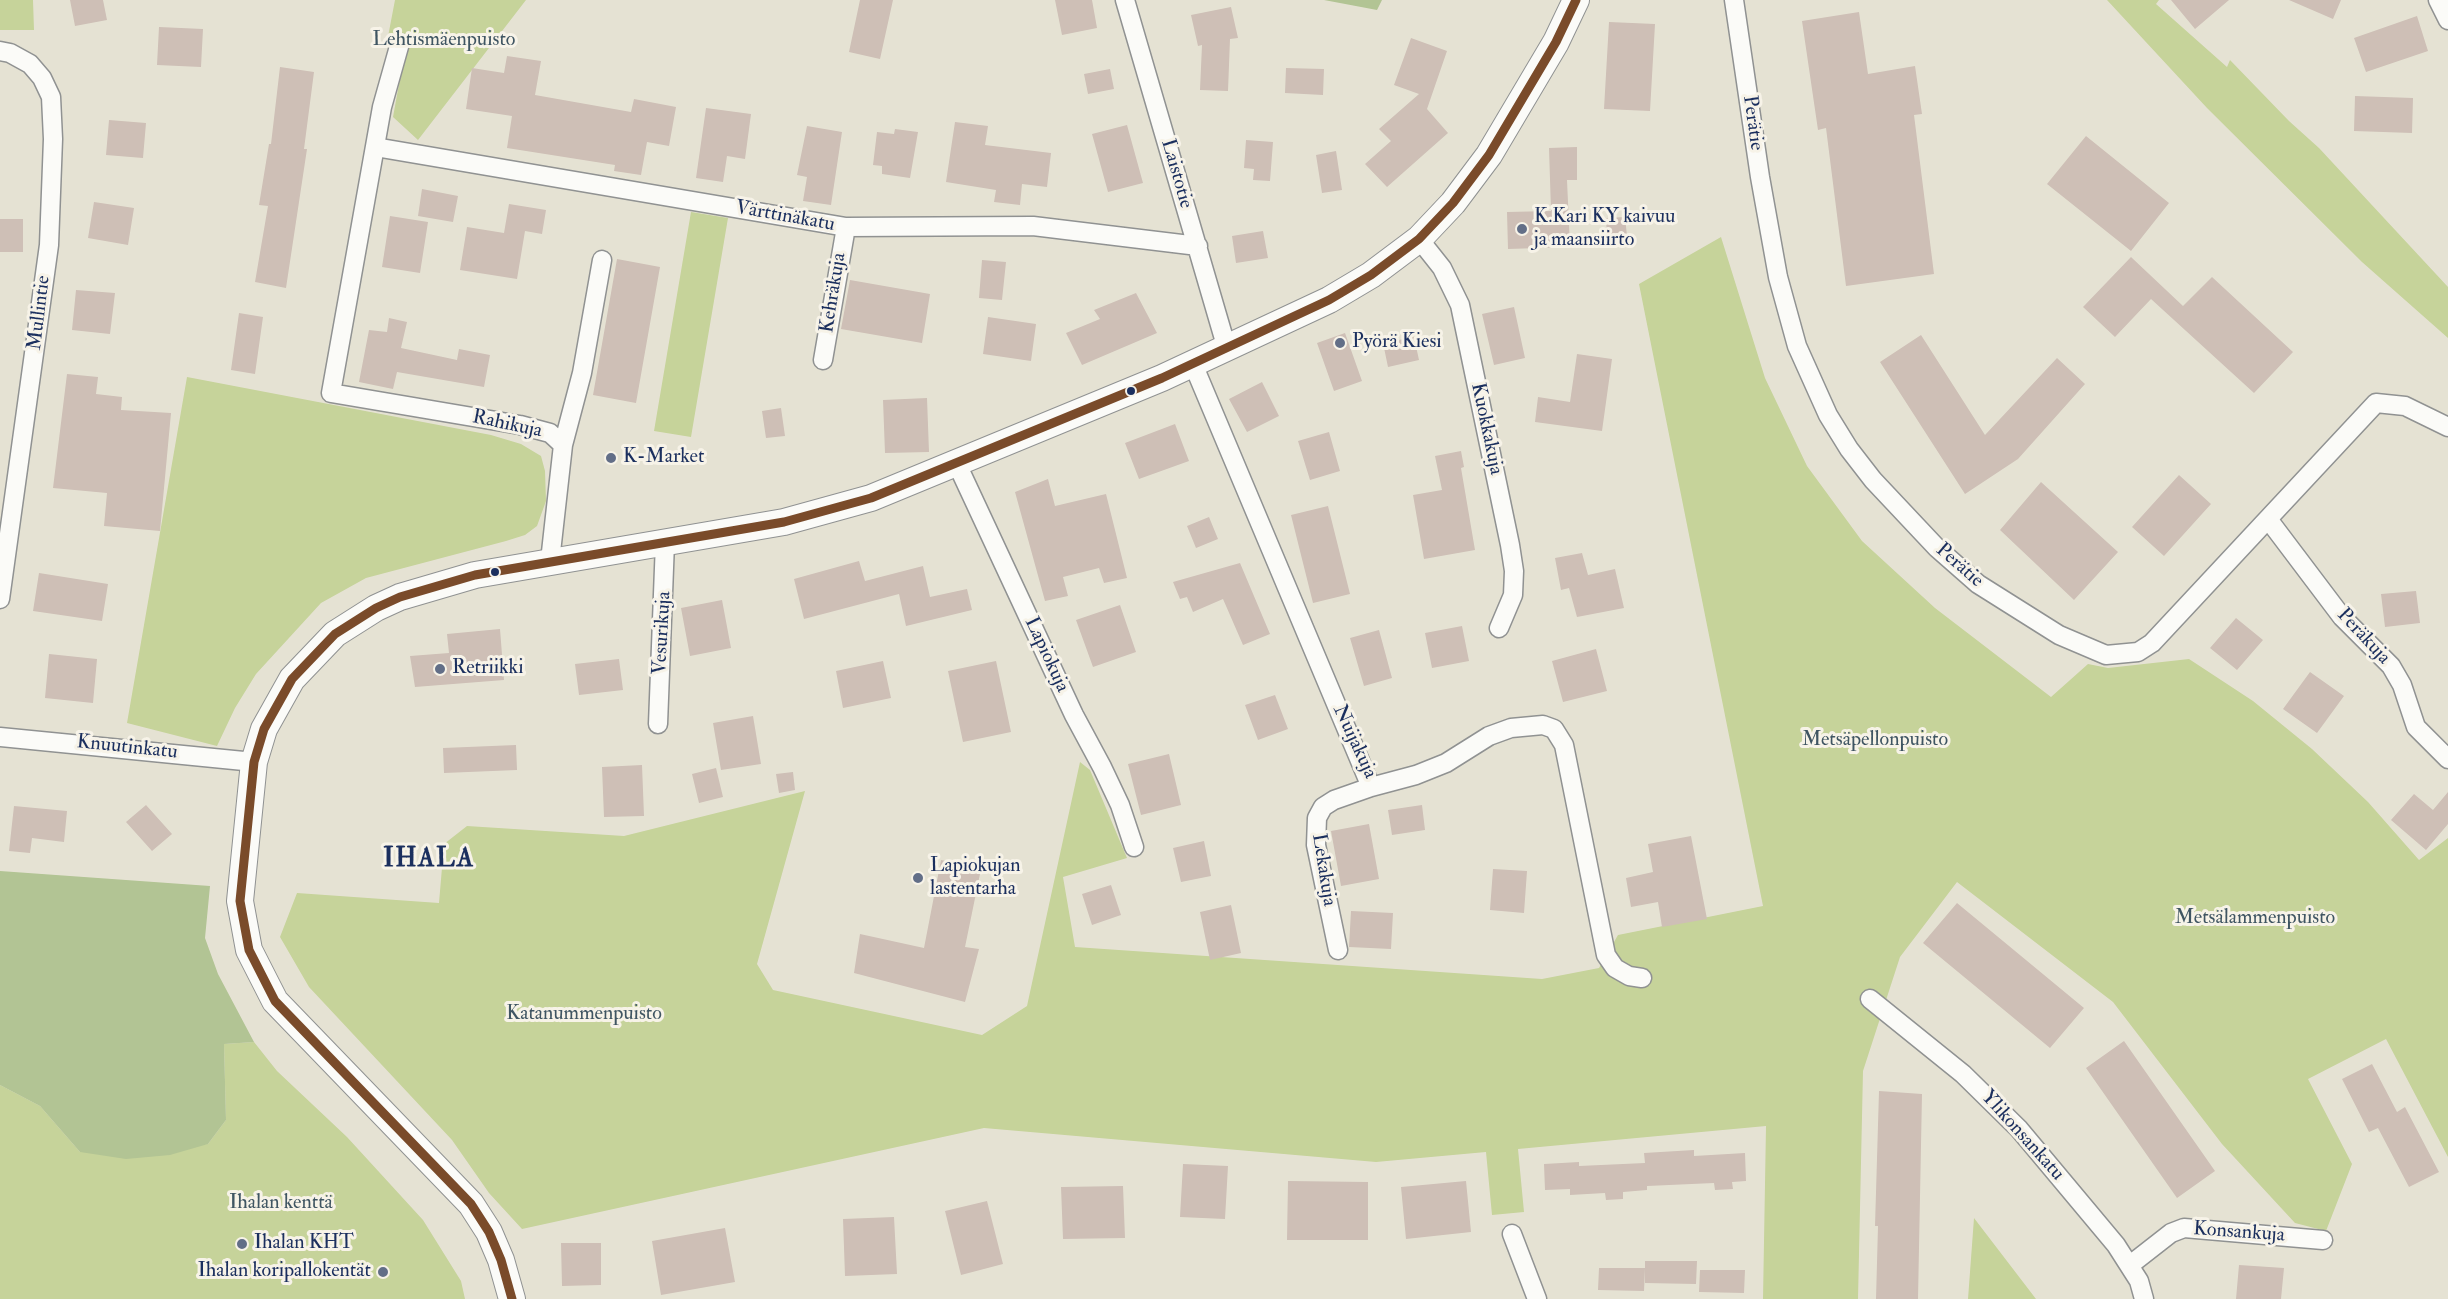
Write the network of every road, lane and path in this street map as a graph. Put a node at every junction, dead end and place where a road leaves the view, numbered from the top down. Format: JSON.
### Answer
{"nodes":[{"id":1,"x":1125,"y":0,"type":"edge"},
{"id":2,"x":1576,"y":0,"type":"edge"},
{"id":3,"x":1734,"y":0,"type":"edge"},
{"id":4,"x":2438,"y":0,"type":"edge"},
{"id":5,"x":2448,"y":20,"type":"edge"},
{"id":6,"x":400,"y":44,"type":"dead end"},
{"id":7,"x":0,"y":51,"type":"edge"},
{"id":8,"x":375,"y":147,"type":"junction"},
{"id":9,"x":846,"y":227,"type":"junction"},
{"id":10,"x":1419,"y":239,"type":"junction"},
{"id":11,"x":1198,"y":246,"type":"junction"},
{"id":12,"x":602,"y":260,"type":"dead end"},
{"id":13,"x":1227,"y":349,"type":"junction"},
{"id":14,"x":823,"y":360,"type":"dead end"},
{"id":15,"x":1193,"y":364,"type":"junction"},
{"id":16,"x":2448,"y":427,"type":"edge"},
{"id":17,"x":563,"y":445,"type":"junction"},
{"id":18,"x":957,"y":464,"type":"junction"},
{"id":19,"x":2268,"y":519,"type":"junction"},
{"id":20,"x":666,"y":542,"type":"junction"},
{"id":21,"x":550,"y":561,"type":"junction"},
{"id":22,"x":0,"y":599,"type":"edge"},
{"id":23,"x":1498,"y":628,"type":"dead end"},
{"id":24,"x":658,"y":724,"type":"dead end"},
{"id":25,"x":0,"y":737,"type":"edge"},
{"id":26,"x":2448,"y":759,"type":"edge"},
{"id":27,"x":255,"y":762,"type":"junction"},
{"id":28,"x":1371,"y":787,"type":"junction"},
{"id":29,"x":1134,"y":847,"type":"dead end"},
{"id":30,"x":1338,"y":950,"type":"dead end"},
{"id":31,"x":1642,"y":978,"type":"dead end"},
{"id":32,"x":1870,"y":999,"type":"dead end"},
{"id":33,"x":1512,"y":1234,"type":"dead end"},
{"id":34,"x":2323,"y":1240,"type":"dead end"},
{"id":35,"x":2130,"y":1265,"type":"junction"},
{"id":36,"x":512,"y":1299,"type":"edge"},
{"id":37,"x":1537,"y":1299,"type":"edge"},
{"id":38,"x":2144,"y":1299,"type":"edge"}],
"edges":[{"from":1,"to":11,"type":"street","name":"Laistotie"},
{"from":2,"to":10,"type":"street"},
{"from":3,"to":19,"type":"street","name":"Perätie"},
{"from":4,"to":5,"type":"street"},
{"from":6,"to":8,"type":"street"},
{"from":7,"to":22,"type":"street","name":"Mullintie"},
{"from":8,"to":9,"type":"street","name":"Värttinäkatu"},
{"from":8,"to":17,"type":"street","name":"Rahikuja"},
{"from":9,"to":11,"type":"street","name":"Värttinäkatu"},
{"from":9,"to":14,"type":"street","name":"Kehräkuja"},
{"from":10,"to":13,"type":"street"},
{"from":10,"to":23,"type":"street","name":"Kuokkakuja"},
{"from":11,"to":13,"type":"street","name":"Laistotie"},
{"from":12,"to":17,"type":"street"},
{"from":13,"to":15,"type":"street"},
{"from":15,"to":18,"type":"street"},
{"from":15,"to":28,"type":"street","name":"Nuijakuja"},
{"from":16,"to":19,"type":"street","name":"Perätie"},
{"from":17,"to":21,"type":"street","name":"Rahikuja"},
{"from":18,"to":20,"type":"street"},
{"from":18,"to":29,"type":"street","name":"Lapiokuja"},
{"from":19,"to":26,"type":"street","name":"Peräkuja"},
{"from":20,"to":21,"type":"street"},
{"from":20,"to":24,"type":"street","name":"Vesurikuja"},
{"from":21,"to":27,"type":"street"},
{"from":25,"to":27,"type":"street","name":"Knuutinkatu"},
{"from":27,"to":36,"type":"street"},
{"from":28,"to":30,"type":"street","name":"Lekakuja"},
{"from":28,"to":31,"type":"street","name":"Nuijakuja"},
{"from":32,"to":35,"type":"street","name":"Ylikonsankatu"},
{"from":33,"to":37,"type":"street"},
{"from":34,"to":35,"type":"street","name":"Konsankuja"},
{"from":35,"to":38,"type":"street","name":"Ylikonsankatu"}]}
